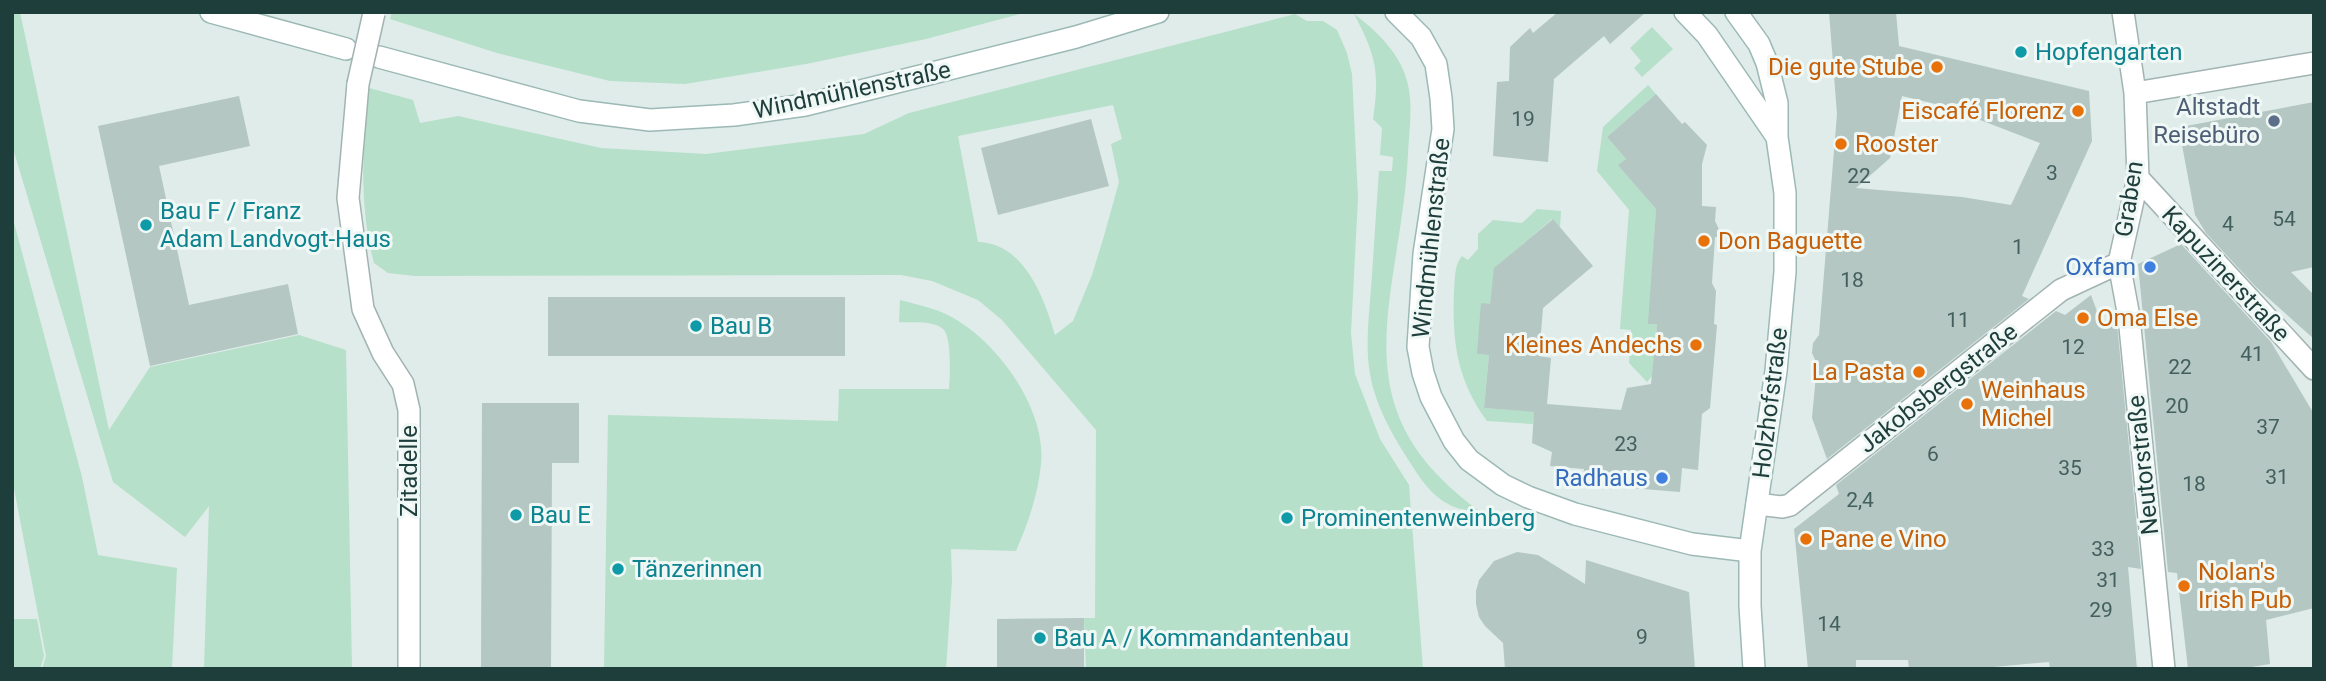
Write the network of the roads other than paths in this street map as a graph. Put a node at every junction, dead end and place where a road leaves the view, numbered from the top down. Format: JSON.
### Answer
{"nodes":[{"id":1,"x":211,"y":12,"type":"edge"},
{"id":2,"x":1158,"y":12,"type":"edge"},
{"id":3,"x":1396,"y":12,"type":"edge"},
{"id":4,"x":1685,"y":12,"type":"edge"},
{"id":5,"x":1735,"y":12,"type":"edge"},
{"id":6,"x":2123,"y":12,"type":"edge"},
{"id":7,"x":374,"y":13,"type":"edge"},
{"id":8,"x":346,"y":49,"type":"dead end"},
{"id":9,"x":379,"y":57,"type":"dead end"},
{"id":10,"x":2314,"y":63,"type":"edge"},
{"id":11,"x":2135,"y":93,"type":"junction"},
{"id":12,"x":1777,"y":137,"type":"junction"},
{"id":13,"x":2138,"y":178,"type":"junction"},
{"id":14,"x":2119,"y":263,"type":"junction"},
{"id":15,"x":2314,"y":369,"type":"edge"},
{"id":16,"x":1758,"y":504,"type":"junction"},
{"id":17,"x":1750,"y":551,"type":"junction"},
{"id":18,"x":410,"y":669,"type":"edge"},
{"id":19,"x":1755,"y":669,"type":"edge"},
{"id":20,"x":2164,"y":669,"type":"edge"}],
"edges":[{"from":1,"to":8,"type":"street"},
{"from":2,"to":9,"type":"street","name":"Windmühlenstraße"},
{"from":3,"to":17,"type":"street","name":"Windmühlenstraße"},
{"from":4,"to":12,"type":"street","name":"Holzhofstraße"},
{"from":5,"to":12,"type":"street","name":"Holzhofstraße"},
{"from":6,"to":11,"type":"street","name":"Graben"},
{"from":7,"to":18,"type":"street","name":"Zitadelle","bridge":true},
{"from":10,"to":11,"type":"street"},
{"from":11,"to":13,"type":"street","name":"Graben"},
{"from":12,"to":16,"type":"street","name":"Holzhofstraße"},
{"from":13,"to":14,"type":"street","name":"Graben"},
{"from":13,"to":15,"type":"street","name":"Kapuzinerstraße"},
{"from":14,"to":16,"type":"street","name":"Jakobsbergstraße"},
{"from":14,"to":20,"type":"street","name":"Neutorstraße"},
{"from":16,"to":17,"type":"street","name":"Holzhofstraße"},
{"from":17,"to":19,"type":"street","name":"Holzhofstraße"}]}
